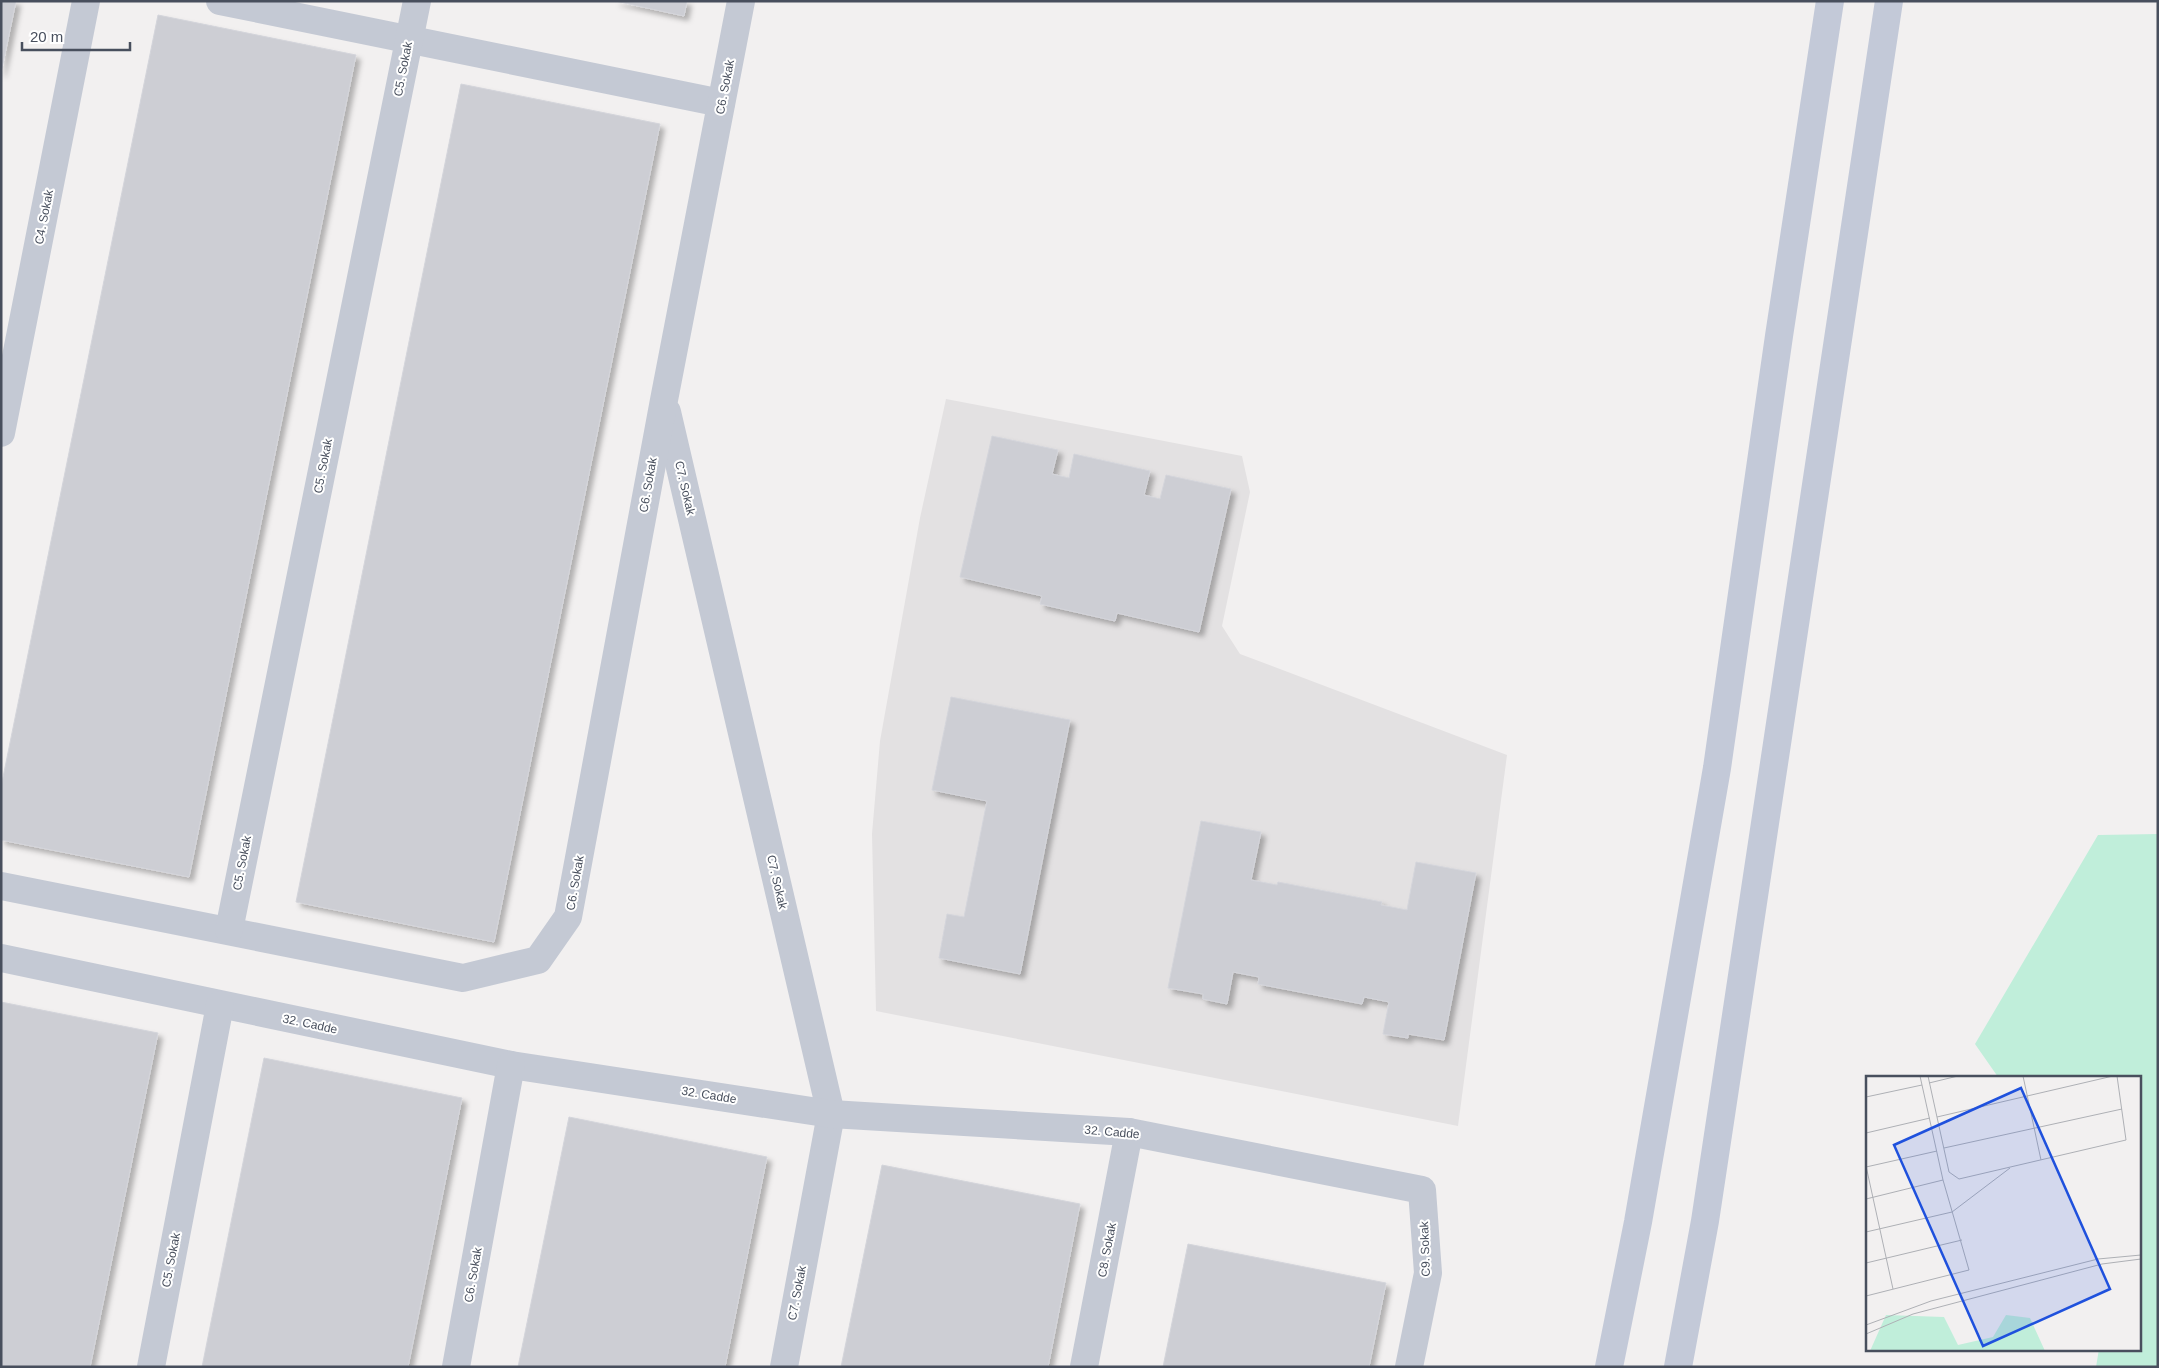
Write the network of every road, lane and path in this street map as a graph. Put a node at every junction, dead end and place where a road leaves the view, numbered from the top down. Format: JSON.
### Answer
{"nodes":[{"id":1,"x":86,"y":1,"type":"edge"},
{"id":2,"x":220,"y":1,"type":"edge"},
{"id":3,"x":417,"y":1,"type":"edge"},
{"id":4,"x":741,"y":1,"type":"edge"},
{"id":5,"x":1830,"y":1,"type":"edge"},
{"id":6,"x":1890,"y":1,"type":"edge"},
{"id":7,"x":409,"y":40,"type":"junction"},
{"id":8,"x":722,"y":103,"type":"junction"},
{"id":9,"x":664,"y":400,"type":"junction"},
{"id":10,"x":1,"y":433,"type":"edge"},
{"id":11,"x":1,"y":886,"type":"edge"},
{"id":12,"x":229,"y":930,"type":"junction"},
{"id":13,"x":1,"y":958,"type":"edge"},
{"id":14,"x":220,"y":1005,"type":"junction"},
{"id":15,"x":511,"y":1065,"type":"junction"},
{"id":16,"x":831,"y":1114,"type":"junction"},
{"id":17,"x":1129,"y":1132,"type":"junction"},
{"id":18,"x":1422,"y":1190,"type":"joint"},
{"id":19,"x":151,"y":1367,"type":"edge"},
{"id":20,"x":456,"y":1367,"type":"edge"},
{"id":21,"x":784,"y":1367,"type":"edge"},
{"id":22,"x":1084,"y":1367,"type":"edge"},
{"id":23,"x":1409,"y":1367,"type":"edge"},
{"id":24,"x":1609,"y":1367,"type":"edge"},
{"id":25,"x":1678,"y":1367,"type":"edge"}],
"edges":[{"from":1,"to":10,"type":"street","name":"C4. Sokak"},
{"from":2,"to":7,"type":"street"},
{"from":3,"to":7,"type":"street","name":"C5. Sokak"},
{"from":4,"to":8,"type":"street","name":"C6. Sokak"},
{"from":5,"to":24,"type":"main road"},
{"from":6,"to":25,"type":"main road"},
{"from":7,"to":8,"type":"street"},
{"from":7,"to":12,"type":"street","name":"C5. Sokak"},
{"from":8,"to":9,"type":"street","name":"C6. Sokak"},
{"from":9,"to":12,"type":"street","name":"C6. Sokak"},
{"from":9,"to":16,"type":"street","name":"C7. Sokak"},
{"from":11,"to":12,"type":"street"},
{"from":13,"to":14,"type":"street","name":"32. Cadde"},
{"from":14,"to":15,"type":"street","name":"32. Cadde"},
{"from":14,"to":19,"type":"street","name":"C5. Sokak"},
{"from":15,"to":16,"type":"street","name":"32. Cadde"},
{"from":15,"to":20,"type":"street","name":"C6. Sokak"},
{"from":16,"to":17,"type":"street","name":"32. Cadde"},
{"from":16,"to":21,"type":"street","name":"C7. Sokak"},
{"from":17,"to":18,"type":"street","name":"32. Cadde"},
{"from":17,"to":22,"type":"street","name":"C8. Sokak"},
{"from":18,"to":23,"type":"street","name":"C9. Sokak"}]}
